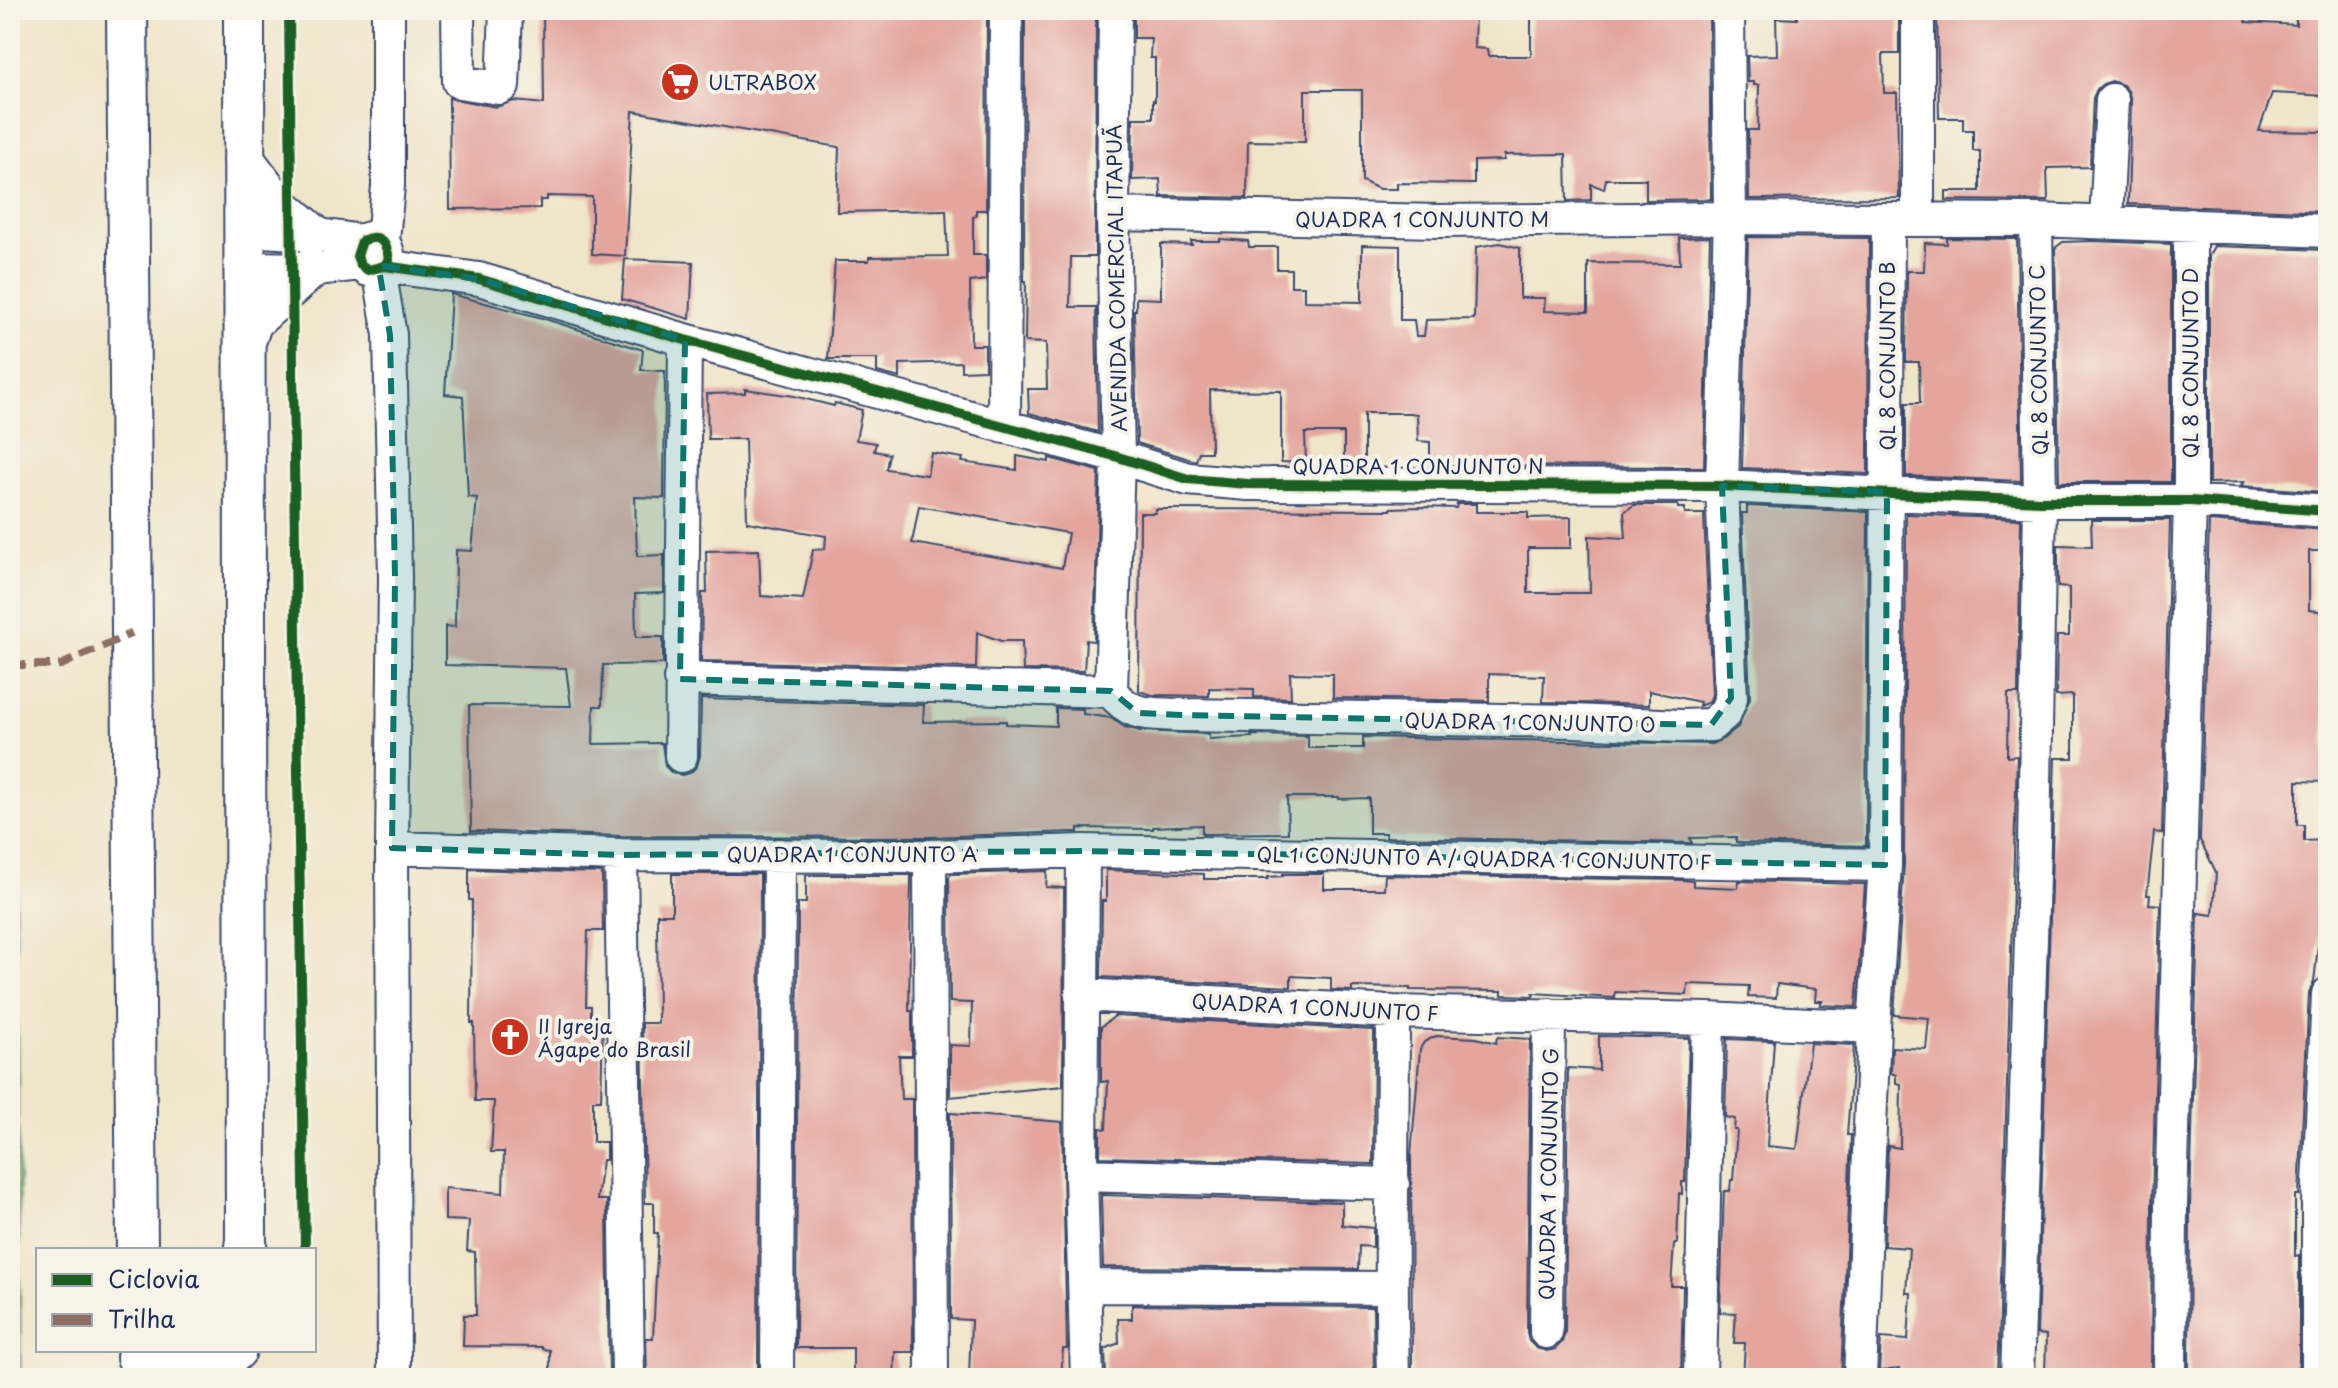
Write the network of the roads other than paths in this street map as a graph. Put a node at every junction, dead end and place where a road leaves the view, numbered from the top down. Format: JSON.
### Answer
{"nodes":[{"id":1,"x":127,"y":10,"type":"edge"},
{"id":2,"x":244,"y":10,"type":"edge"},
{"id":3,"x":388,"y":10,"type":"edge"},
{"id":4,"x":458,"y":10,"type":"edge"},
{"id":5,"x":506,"y":10,"type":"edge"},
{"id":6,"x":1006,"y":10,"type":"edge"},
{"id":7,"x":1115,"y":10,"type":"edge"},
{"id":8,"x":1728,"y":10,"type":"edge"},
{"id":9,"x":1918,"y":10,"type":"edge"},
{"id":10,"x":2112,"y":100,"type":"dead end"},
{"id":11,"x":244,"y":160,"type":"junction"},
{"id":12,"x":1113,"y":214,"type":"junction"},
{"id":13,"x":1730,"y":218,"type":"junction"},
{"id":14,"x":1903,"y":219,"type":"junction"},
{"id":15,"x":2036,"y":220,"type":"junction"},
{"id":16,"x":2106,"y":222,"type":"junction"},
{"id":17,"x":2190,"y":225,"type":"junction"},
{"id":18,"x":2328,"y":231,"type":"edge"},
{"id":19,"x":244,"y":249,"type":"junction"},
{"id":20,"x":311,"y":251,"type":"junction"},
{"id":21,"x":374,"y":254,"type":"junction"},
{"id":22,"x":685,"y":340,"type":"junction"},
{"id":23,"x":245,"y":342,"type":"junction"},
{"id":24,"x":1004,"y":427,"type":"junction"},
{"id":25,"x":1118,"y":457,"type":"junction"},
{"id":26,"x":1722,"y":486,"type":"junction"},
{"id":27,"x":1887,"y":492,"type":"junction"},
{"id":28,"x":2040,"y":501,"type":"junction"},
{"id":29,"x":2190,"y":501,"type":"junction"},
{"id":30,"x":2328,"y":511,"type":"edge"},
{"id":31,"x":680,"y":679,"type":"junction"},
{"id":32,"x":1111,"y":691,"type":"junction"},
{"id":33,"x":681,"y":756,"type":"dead end"},
{"id":34,"x":392,"y":848,"type":"junction"},
{"id":35,"x":1083,"y":851,"type":"junction"},
{"id":36,"x":621,"y":855,"type":"junction"},
{"id":37,"x":779,"y":855,"type":"junction"},
{"id":38,"x":930,"y":856,"type":"junction"},
{"id":39,"x":1885,"y":865,"type":"junction"},
{"id":40,"x":2328,"y":994,"type":"edge"},
{"id":41,"x":1081,"y":995,"type":"junction"},
{"id":42,"x":1393,"y":1012,"type":"junction"},
{"id":43,"x":1549,"y":1015,"type":"junction"},
{"id":44,"x":1708,"y":1019,"type":"junction"},
{"id":45,"x":1874,"y":1027,"type":"junction"},
{"id":46,"x":1081,"y":1175,"type":"junction"},
{"id":47,"x":1393,"y":1184,"type":"junction"},
{"id":48,"x":137,"y":1248,"type":"edge"},
{"id":49,"x":246,"y":1248,"type":"edge"},
{"id":50,"x":1086,"y":1286,"type":"junction"},
{"id":51,"x":1391,"y":1288,"type":"junction"},
{"id":52,"x":1546,"y":1332,"type":"dead end"},
{"id":53,"x":234,"y":1352,"type":"edge"},
{"id":54,"x":246,"y":1352,"type":"edge"},
{"id":55,"x":137,"y":1362,"type":"edge"},
{"id":56,"x":247,"y":1378,"type":"edge"},
{"id":57,"x":394,"y":1378,"type":"edge"},
{"id":58,"x":628,"y":1378,"type":"edge"},
{"id":59,"x":777,"y":1378,"type":"edge"},
{"id":60,"x":932,"y":1378,"type":"edge"},
{"id":61,"x":1087,"y":1378,"type":"edge"},
{"id":62,"x":1393,"y":1378,"type":"edge"},
{"id":63,"x":1700,"y":1378,"type":"edge"},
{"id":64,"x":1860,"y":1378,"type":"edge"},
{"id":65,"x":2017,"y":1378,"type":"edge"},
{"id":66,"x":2170,"y":1378,"type":"edge"},
{"id":67,"x":2318,"y":1378,"type":"edge"}],
"edges":[{"from":1,"to":48,"type":"main road"},
{"from":2,"to":11,"type":"main road"},
{"from":3,"to":21,"type":"street"},
{"from":4,"to":5,"type":"street"},
{"from":6,"to":24,"type":"street"},
{"from":7,"to":12,"type":"street","name":"AVENIDA COMERCIAL ITAPUÃ"},
{"from":8,"to":13,"type":"street"},
{"from":9,"to":14,"type":"street","name":"QL 8 CONJUNTO B"},
{"from":10,"to":16,"type":"street"},
{"from":11,"to":19,"type":"main road"},
{"from":11,"to":20,"type":"main road"},
{"from":12,"to":13,"type":"street","name":"QUADRA 1 CONJUNTO M"},
{"from":12,"to":25,"type":"street","name":"AVENIDA COMERCIAL ITAPUÃ"},
{"from":13,"to":14,"type":"street","name":"QUADRA 1 CONJUNTO M"},
{"from":13,"to":26,"type":"street"},
{"from":14,"to":15,"type":"street","name":"QUADRA 1 CONJUNTO M"},
{"from":14,"to":27,"type":"street","name":"QL 8 CONJUNTO B"},
{"from":15,"to":16,"type":"street","name":"QUADRA 1 CONJUNTO M"},
{"from":15,"to":28,"type":"street","name":"QL 8 CONJUNTO C"},
{"from":16,"to":17,"type":"street","name":"QUADRA 1 CONJUNTO M"},
{"from":17,"to":18,"type":"street","name":"QUADRA 1 CONJUNTO M"},
{"from":17,"to":29,"type":"street","name":"QL 8 CONJUNTO D"},
{"from":19,"to":20,"type":"street","name":"QUADRA 1 CONJUNTO N"},
{"from":19,"to":23,"type":"main road"},
{"from":20,"to":21,"type":"street","name":"QUADRA 1 CONJUNTO N"},
{"from":20,"to":23,"type":"main road"},
{"from":21,"to":22,"type":"street","name":"QUADRA 1 CONJUNTO N"},
{"from":21,"to":34,"type":"street"},
{"from":22,"to":24,"type":"street","name":"QUADRA 1 CONJUNTO N"},
{"from":22,"to":31,"type":"street"},
{"from":23,"to":49,"type":"main road"},
{"from":24,"to":25,"type":"street","name":"QUADRA 1 CONJUNTO N"},
{"from":25,"to":26,"type":"street","name":"QUADRA 1 CONJUNTO N"},
{"from":25,"to":32,"type":"street","name":"AVENIDA COMERCIAL ITAPUÃ"},
{"from":26,"to":27,"type":"street","name":"QUADRA 1 CONJUNTO N"},
{"from":26,"to":32,"type":"street","name":"QUADRA 1 CONJUNTO O"},
{"from":27,"to":28,"type":"street","name":"QUADRA 1 CONJUNTO N"},
{"from":27,"to":39,"type":"street","name":"QL 8 CONJUNTO B"},
{"from":28,"to":29,"type":"street","name":"QUADRA 1 CONJUNTO N"},
{"from":28,"to":65,"type":"street","name":"QL 8 CONJUNTO C"},
{"from":29,"to":30,"type":"street","name":"QUADRA 1 CONJUNTO N"},
{"from":29,"to":66,"type":"street","name":"QL 8 CONJUNTO D"},
{"from":31,"to":32,"type":"street"},
{"from":31,"to":33,"type":"street"},
{"from":34,"to":36,"type":"street","name":"QUADRA 1 CONJUNTO A"},
{"from":34,"to":57,"type":"street"},
{"from":35,"to":38,"type":"street","name":"QUADRA 1 CONJUNTO A"},
{"from":35,"to":39,"type":"street","name":"QL 1 CONJUNTO A / QUADRA 1 CONJUNTO F"},
{"from":35,"to":41,"type":"street"},
{"from":36,"to":37,"type":"street","name":"QUADRA 1 CONJUNTO A"},
{"from":36,"to":58,"type":"street"},
{"from":37,"to":38,"type":"street","name":"QUADRA 1 CONJUNTO A"},
{"from":37,"to":59,"type":"street"},
{"from":38,"to":60,"type":"street"},
{"from":39,"to":45,"type":"street","name":"QL 8 CONJUNTO B"},
{"from":40,"to":67,"type":"street"},
{"from":41,"to":42,"type":"street","name":"QUADRA 1 CONJUNTO F"},
{"from":41,"to":46,"type":"street"},
{"from":42,"to":43,"type":"street","name":"QUADRA 1 CONJUNTO F"},
{"from":42,"to":47,"type":"street"},
{"from":43,"to":44,"type":"street","name":"QUADRA 1 CONJUNTO F"},
{"from":43,"to":52,"type":"street","name":"QUADRA 1 CONJUNTO G"},
{"from":44,"to":45,"type":"street","name":"QUADRA 1 CONJUNTO F"},
{"from":44,"to":63,"type":"street"},
{"from":45,"to":64,"type":"street","name":"QL 8 CONJUNTO B"},
{"from":46,"to":47,"type":"street"},
{"from":46,"to":50,"type":"street"},
{"from":47,"to":51,"type":"street"},
{"from":50,"to":51,"type":"street"},
{"from":50,"to":61,"type":"street"},
{"from":51,"to":62,"type":"street"},
{"from":53,"to":55,"type":"main road"},
{"from":54,"to":56,"type":"main road"}]}
